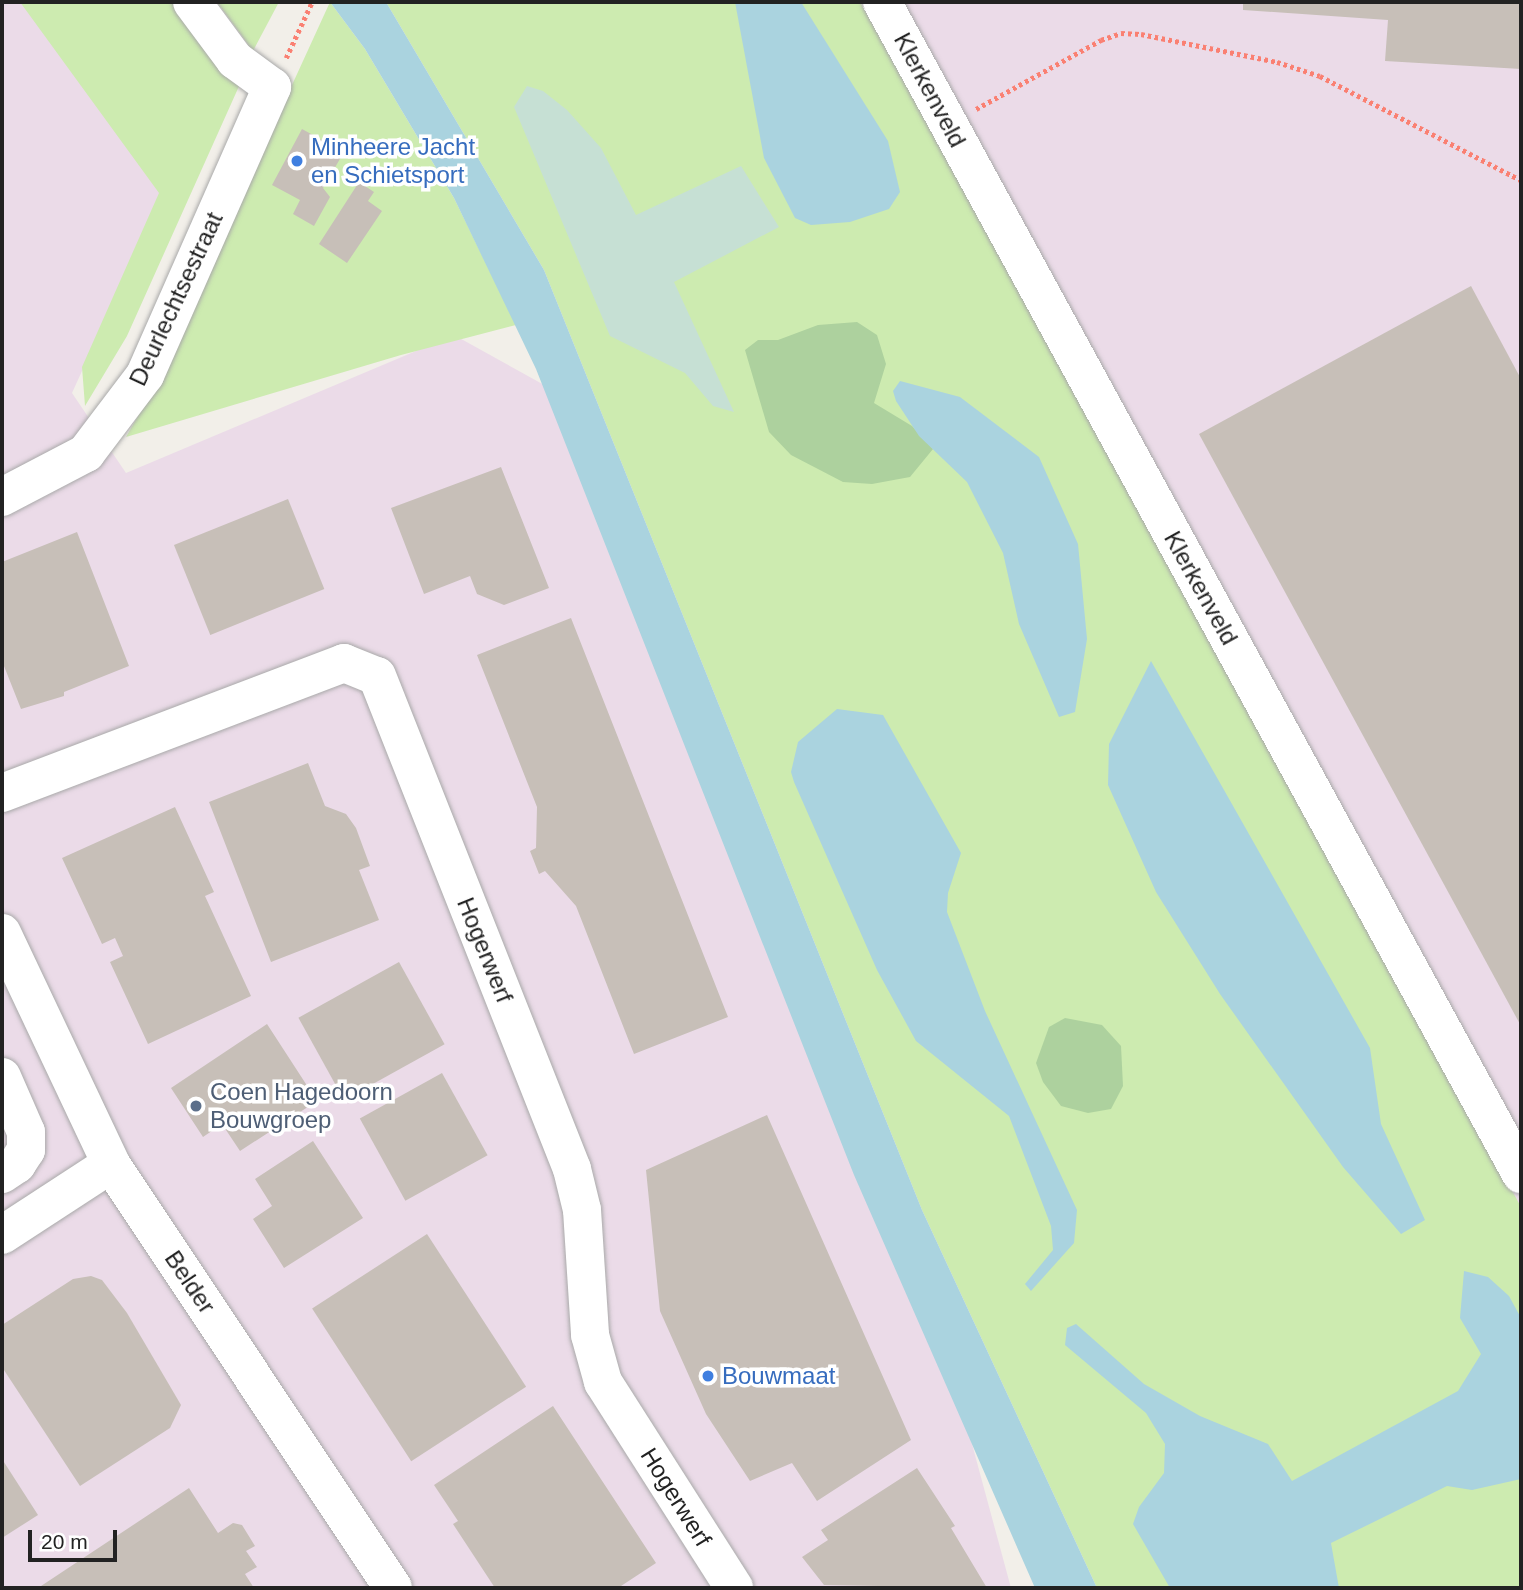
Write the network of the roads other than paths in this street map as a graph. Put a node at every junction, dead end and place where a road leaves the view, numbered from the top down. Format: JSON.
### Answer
{"nodes":[{"id":1,"x":192,"y":2,"type":"edge"},
{"id":2,"x":882,"y":2,"type":"edge"},
{"id":3,"x":2,"y":498,"type":"edge"},
{"id":4,"x":2,"y":793,"type":"edge"},
{"id":5,"x":5,"y":953,"type":"edge"},
{"id":6,"x":2,"y":1077,"type":"edge"},
{"id":7,"x":111,"y":1164,"type":"junction"},
{"id":8,"x":2,"y":1174,"type":"edge"},
{"id":9,"x":1521,"y":1174,"type":"edge"},
{"id":10,"x":2,"y":1235,"type":"edge"},
{"id":11,"x":394,"y":1588,"type":"edge"},
{"id":12,"x":734,"y":1588,"type":"edge"}],
"edges":[{"from":1,"to":3,"type":"street","name":"Deurlechtsestraat"},
{"from":2,"to":9,"type":"street","name":"Klerkenveld"},
{"from":4,"to":12,"type":"street","name":"Hogerwerf"},
{"from":5,"to":7,"type":"street","name":"Belder"},
{"from":6,"to":8,"type":"street"},
{"from":7,"to":10,"type":"street"},
{"from":7,"to":11,"type":"street","name":"Belder"}]}
